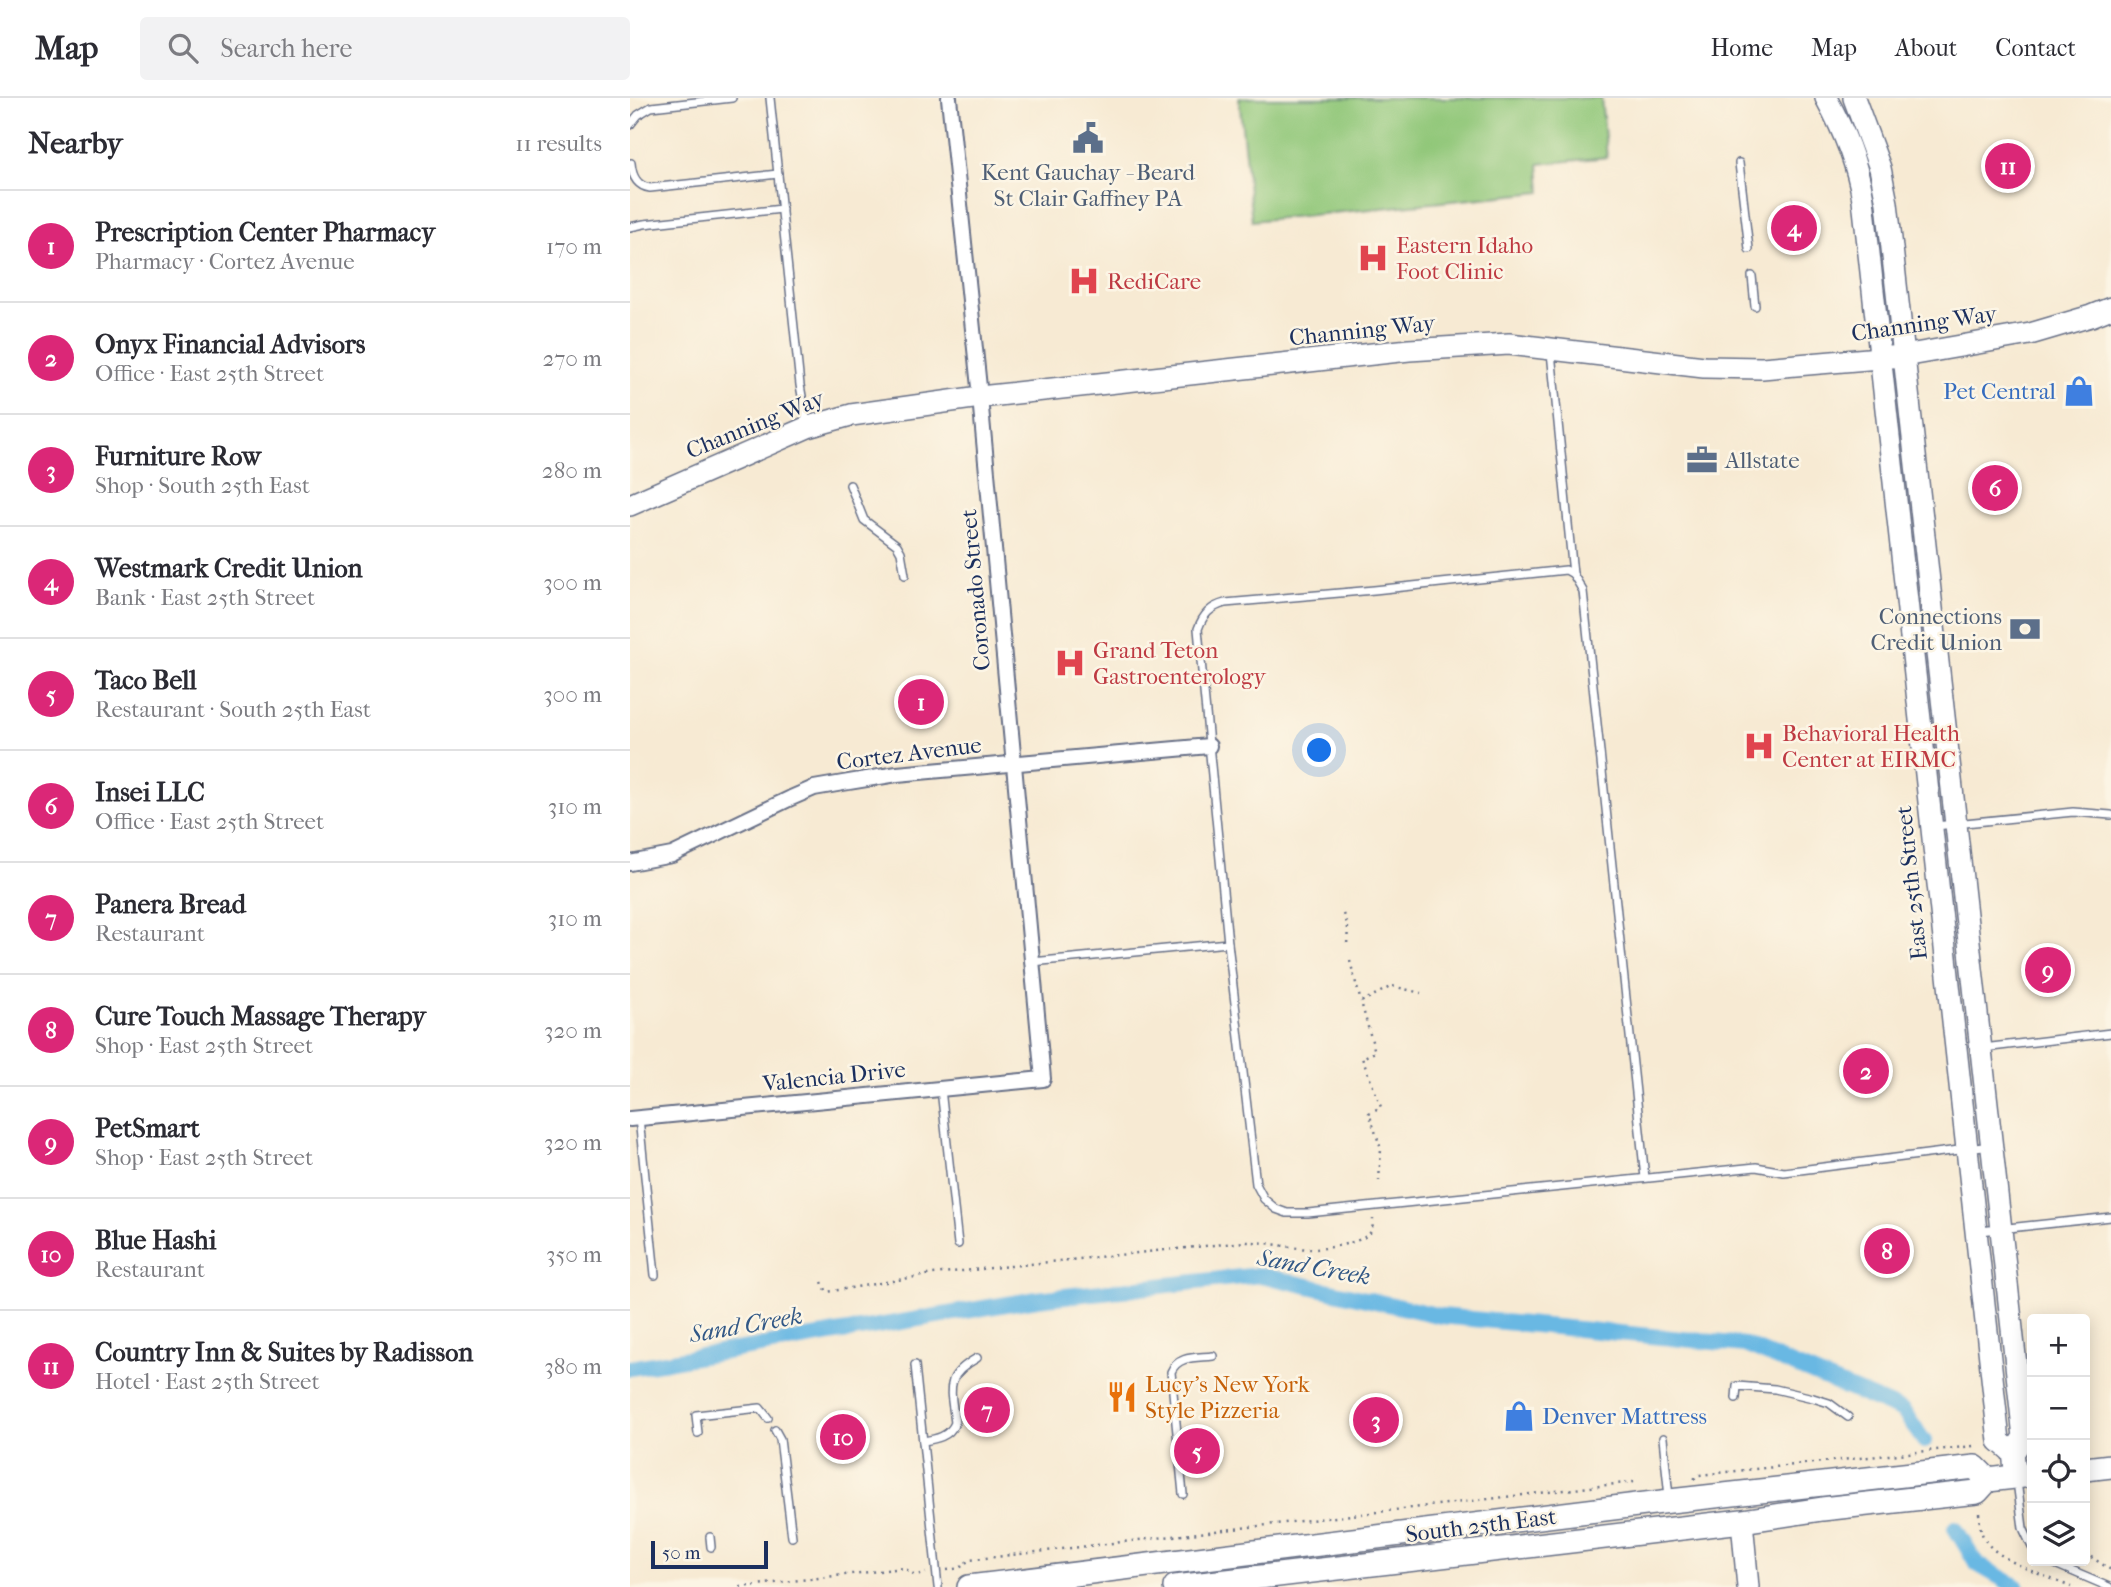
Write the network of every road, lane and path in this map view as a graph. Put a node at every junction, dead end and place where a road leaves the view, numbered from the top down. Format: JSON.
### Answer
{"nodes":[{"id":1,"x":732,"y":98,"type":"edge"},
{"id":2,"x":770,"y":98,"type":"edge"},
{"id":3,"x":949,"y":98,"type":"edge"},
{"id":4,"x":1826,"y":98,"type":"edge"},
{"id":5,"x":1854,"y":98,"type":"edge"},
{"id":6,"x":630,"y":125,"type":"edge"},
{"id":7,"x":631,"y":163,"type":"edge"},
{"id":8,"x":1740,"y":163,"type":"dead end"},
{"id":9,"x":778,"y":174,"type":"junction"},
{"id":10,"x":782,"y":209,"type":"junction"},
{"id":11,"x":630,"y":227,"type":"edge"},
{"id":12,"x":1749,"y":249,"type":"dead end"},
{"id":13,"x":1752,"y":276,"type":"dead end"},
{"id":14,"x":1755,"y":306,"type":"dead end"},
{"id":15,"x":2111,"y":308,"type":"edge"},
{"id":16,"x":1550,"y":348,"type":"junction"},
{"id":17,"x":1903,"y":356,"type":"junction"},
{"id":18,"x":1880,"y":358,"type":"junction"},
{"id":19,"x":980,"y":397,"type":"junction"},
{"id":20,"x":808,"y":427,"type":"junction"},
{"id":21,"x":850,"y":485,"type":"dead end"},
{"id":22,"x":630,"y":505,"type":"edge"},
{"id":23,"x":1573,"y":574,"type":"junction"},
{"id":24,"x":905,"y":575,"type":"dead end"},
{"id":25,"x":1209,"y":746,"type":"junction"},
{"id":26,"x":1014,"y":763,"type":"junction"},
{"id":27,"x":2111,"y":816,"type":"edge"},
{"id":28,"x":1955,"y":823,"type":"junction"},
{"id":29,"x":1931,"y":827,"type":"junction"},
{"id":30,"x":630,"y":863,"type":"edge"},
{"id":31,"x":1343,"y":914,"type":"dead end"},
{"id":32,"x":1228,"y":943,"type":"junction"},
{"id":33,"x":1347,"y":946,"type":"dead end"},
{"id":34,"x":1350,"y":961,"type":"dead end"},
{"id":35,"x":1032,"y":962,"type":"junction"},
{"id":36,"x":1421,"y":993,"type":"dead end"},
{"id":37,"x":1361,"y":1002,"type":"junction"},
{"id":38,"x":2111,"y":1033,"type":"edge"},
{"id":39,"x":1980,"y":1048,"type":"junction"},
{"id":40,"x":1043,"y":1079,"type":"joint"},
{"id":41,"x":941,"y":1089,"type":"junction"},
{"id":42,"x":634,"y":1119,"type":"edge"},
{"id":43,"x":1991,"y":1146,"type":"junction"},
{"id":44,"x":1967,"y":1149,"type":"junction"},
{"id":45,"x":1645,"y":1178,"type":"junction"},
{"id":46,"x":1379,"y":1181,"type":"dead end"},
{"id":47,"x":2111,"y":1217,"type":"edge"},
{"id":48,"x":1373,"y":1219,"type":"dead end"},
{"id":49,"x":2001,"y":1229,"type":"junction"},
{"id":50,"x":1976,"y":1232,"type":"junction"},
{"id":51,"x":958,"y":1244,"type":"dead end"},
{"id":52,"x":655,"y":1275,"type":"dead end"},
{"id":53,"x":822,"y":1282,"type":"dead end"},
{"id":54,"x":1213,"y":1356,"type":"dead end"},
{"id":55,"x":977,"y":1358,"type":"dead end"},
{"id":56,"x":915,"y":1365,"type":"dead end"},
{"id":57,"x":1736,"y":1398,"type":"dead end"},
{"id":58,"x":768,"y":1418,"type":"dead end"},
{"id":59,"x":1847,"y":1418,"type":"dead end"},
{"id":60,"x":775,"y":1430,"type":"dead end"},
{"id":61,"x":698,"y":1433,"type":"dead end"},
{"id":62,"x":1663,"y":1438,"type":"dead end"},
{"id":63,"x":923,"y":1441,"type":"junction"},
{"id":64,"x":1974,"y":1446,"type":"dead end"},
{"id":65,"x":2013,"y":1453,"type":"junction"},
{"id":66,"x":2111,"y":1466,"type":"edge"},
{"id":67,"x":2090,"y":1468,"type":"edge"},
{"id":68,"x":2024,"y":1476,"type":"edge"},
{"id":69,"x":1988,"y":1480,"type":"junction"},
{"id":70,"x":1691,"y":1483,"type":"dead end"},
{"id":71,"x":1645,"y":1489,"type":"dead end"},
{"id":72,"x":1183,"y":1494,"type":"dead end"},
{"id":73,"x":1670,"y":1501,"type":"junction"},
{"id":74,"x":1979,"y":1513,"type":"dead end"},
{"id":75,"x":1742,"y":1521,"type":"junction"},
{"id":76,"x":1613,"y":1536,"type":"junction"},
{"id":77,"x":2027,"y":1536,"type":"edge"},
{"id":78,"x":710,"y":1537,"type":"dead end"},
{"id":79,"x":792,"y":1537,"type":"dead end"},
{"id":80,"x":1329,"y":1544,"type":"junction"},
{"id":81,"x":711,"y":1547,"type":"dead end"},
{"id":82,"x":2090,"y":1556,"type":"edge"},
{"id":83,"x":2060,"y":1566,"type":"edge"},
{"id":84,"x":1332,"y":1569,"type":"junction"},
{"id":85,"x":2111,"y":1570,"type":"edge"},
{"id":86,"x":915,"y":1575,"type":"dead end"},
{"id":87,"x":964,"y":1578,"type":"edge"},
{"id":88,"x":740,"y":1587,"type":"edge"},
{"id":89,"x":938,"y":1587,"type":"edge"},
{"id":90,"x":1175,"y":1587,"type":"edge"},
{"id":91,"x":1748,"y":1587,"type":"edge"},
{"id":92,"x":2071,"y":1587,"type":"edge"},
{"id":93,"x":2109,"y":1587,"type":"edge"}],
"edges":[{"from":1,"to":6,"type":"lane"},
{"from":2,"to":9,"type":"lane"},
{"from":3,"to":19,"type":"street","name":"Coronado Street"},
{"from":4,"to":18,"type":"street","name":"East 25th Street"},
{"from":5,"to":17,"type":"street","name":"East 25th Street"},
{"from":7,"to":9,"type":"lane"},
{"from":8,"to":12,"type":"lane"},
{"from":9,"to":10,"type":"lane"},
{"from":10,"to":11,"type":"lane"},
{"from":10,"to":20,"type":"lane"},
{"from":13,"to":14,"type":"lane"},
{"from":15,"to":17,"type":"street","name":"Channing Way"},
{"from":16,"to":18,"type":"street","name":"Channing Way"},
{"from":16,"to":19,"type":"street","name":"Channing Way"},
{"from":16,"to":23,"type":"lane"},
{"from":17,"to":18,"type":"street","name":"Channing Way"},
{"from":17,"to":28,"type":"street","name":"East 25th Street"},
{"from":18,"to":29,"type":"street","name":"East 25th Street"},
{"from":19,"to":20,"type":"street","name":"Channing Way"},
{"from":19,"to":26,"type":"street","name":"Coronado Street"},
{"from":20,"to":22,"type":"street","name":"Channing Way"},
{"from":21,"to":24,"type":"lane"},
{"from":23,"to":25,"type":"lane"},
{"from":23,"to":45,"type":"lane"},
{"from":25,"to":26,"type":"street","name":"Cortez Avenue"},
{"from":25,"to":32,"type":"lane"},
{"from":26,"to":30,"type":"street","name":"Cortez Avenue"},
{"from":26,"to":35,"type":"street","name":"Coronado Street"},
{"from":27,"to":28,"type":"lane"},
{"from":28,"to":29,"type":"lane"},
{"from":28,"to":39,"type":"street","name":"East 25th Street"},
{"from":29,"to":44,"type":"street","name":"East 25th Street"},
{"from":31,"to":33,"type":"path"},
{"from":32,"to":35,"type":"lane"},
{"from":32,"to":45,"type":"lane"},
{"from":34,"to":37,"type":"path"},
{"from":35,"to":40,"type":"street","name":"Coronado Street"},
{"from":36,"to":37,"type":"path"},
{"from":37,"to":46,"type":"path"},
{"from":38,"to":39,"type":"lane"},
{"from":39,"to":43,"type":"street","name":"East 25th Street"},
{"from":40,"to":41,"type":"street","name":"Valencia Drive"},
{"from":41,"to":42,"type":"street","name":"Valencia Drive"},
{"from":41,"to":51,"type":"lane"},
{"from":42,"to":52,"type":"lane"},
{"from":43,"to":44,"type":"lane"},
{"from":43,"to":49,"type":"street","name":"East 25th Street"},
{"from":44,"to":45,"type":"lane"},
{"from":44,"to":50,"type":"street","name":"East 25th Street"},
{"from":47,"to":49,"type":"lane"},
{"from":48,"to":53,"type":"path"},
{"from":49,"to":50,"type":"lane"},
{"from":49,"to":65,"type":"street","name":"East 25th Street"},
{"from":50,"to":65,"type":"street","name":"East 25th Street"},
{"from":54,"to":72,"type":"lane"},
{"from":55,"to":63,"type":"lane"},
{"from":56,"to":63,"type":"lane"},
{"from":57,"to":59,"type":"lane"},
{"from":58,"to":61,"type":"lane"},
{"from":60,"to":79,"type":"lane"},
{"from":62,"to":73,"type":"lane"},
{"from":63,"to":89,"type":"lane"},
{"from":64,"to":70,"type":"path"},
{"from":65,"to":68,"type":"street","name":"East 25th Street"},
{"from":66,"to":67,"type":"main road"},
{"from":68,"to":69,"type":"main road","name":"South 25th East"},
{"from":68,"to":77,"type":"lane"},
{"from":69,"to":73,"type":"main road","name":"South 25th East"},
{"from":69,"to":75,"type":"main road","name":"South 25th East"},
{"from":71,"to":87,"type":"path"},
{"from":73,"to":76,"type":"main road"},
{"from":73,"to":80,"type":"main road","name":"South 25th East"},
{"from":74,"to":92,"type":"path"},
{"from":75,"to":76,"type":"main road","name":"South 25th East"},
{"from":75,"to":91,"type":"street"},
{"from":76,"to":84,"type":"main road","name":"South 25th East"},
{"from":78,"to":81,"type":"lane"},
{"from":80,"to":84,"type":"main road"},
{"from":80,"to":87,"type":"main road","name":"South 25th East"},
{"from":82,"to":85,"type":"path"},
{"from":83,"to":93,"type":"lane"},
{"from":84,"to":90,"type":"main road","name":"South 25th East"},
{"from":86,"to":88,"type":"path"}]}
